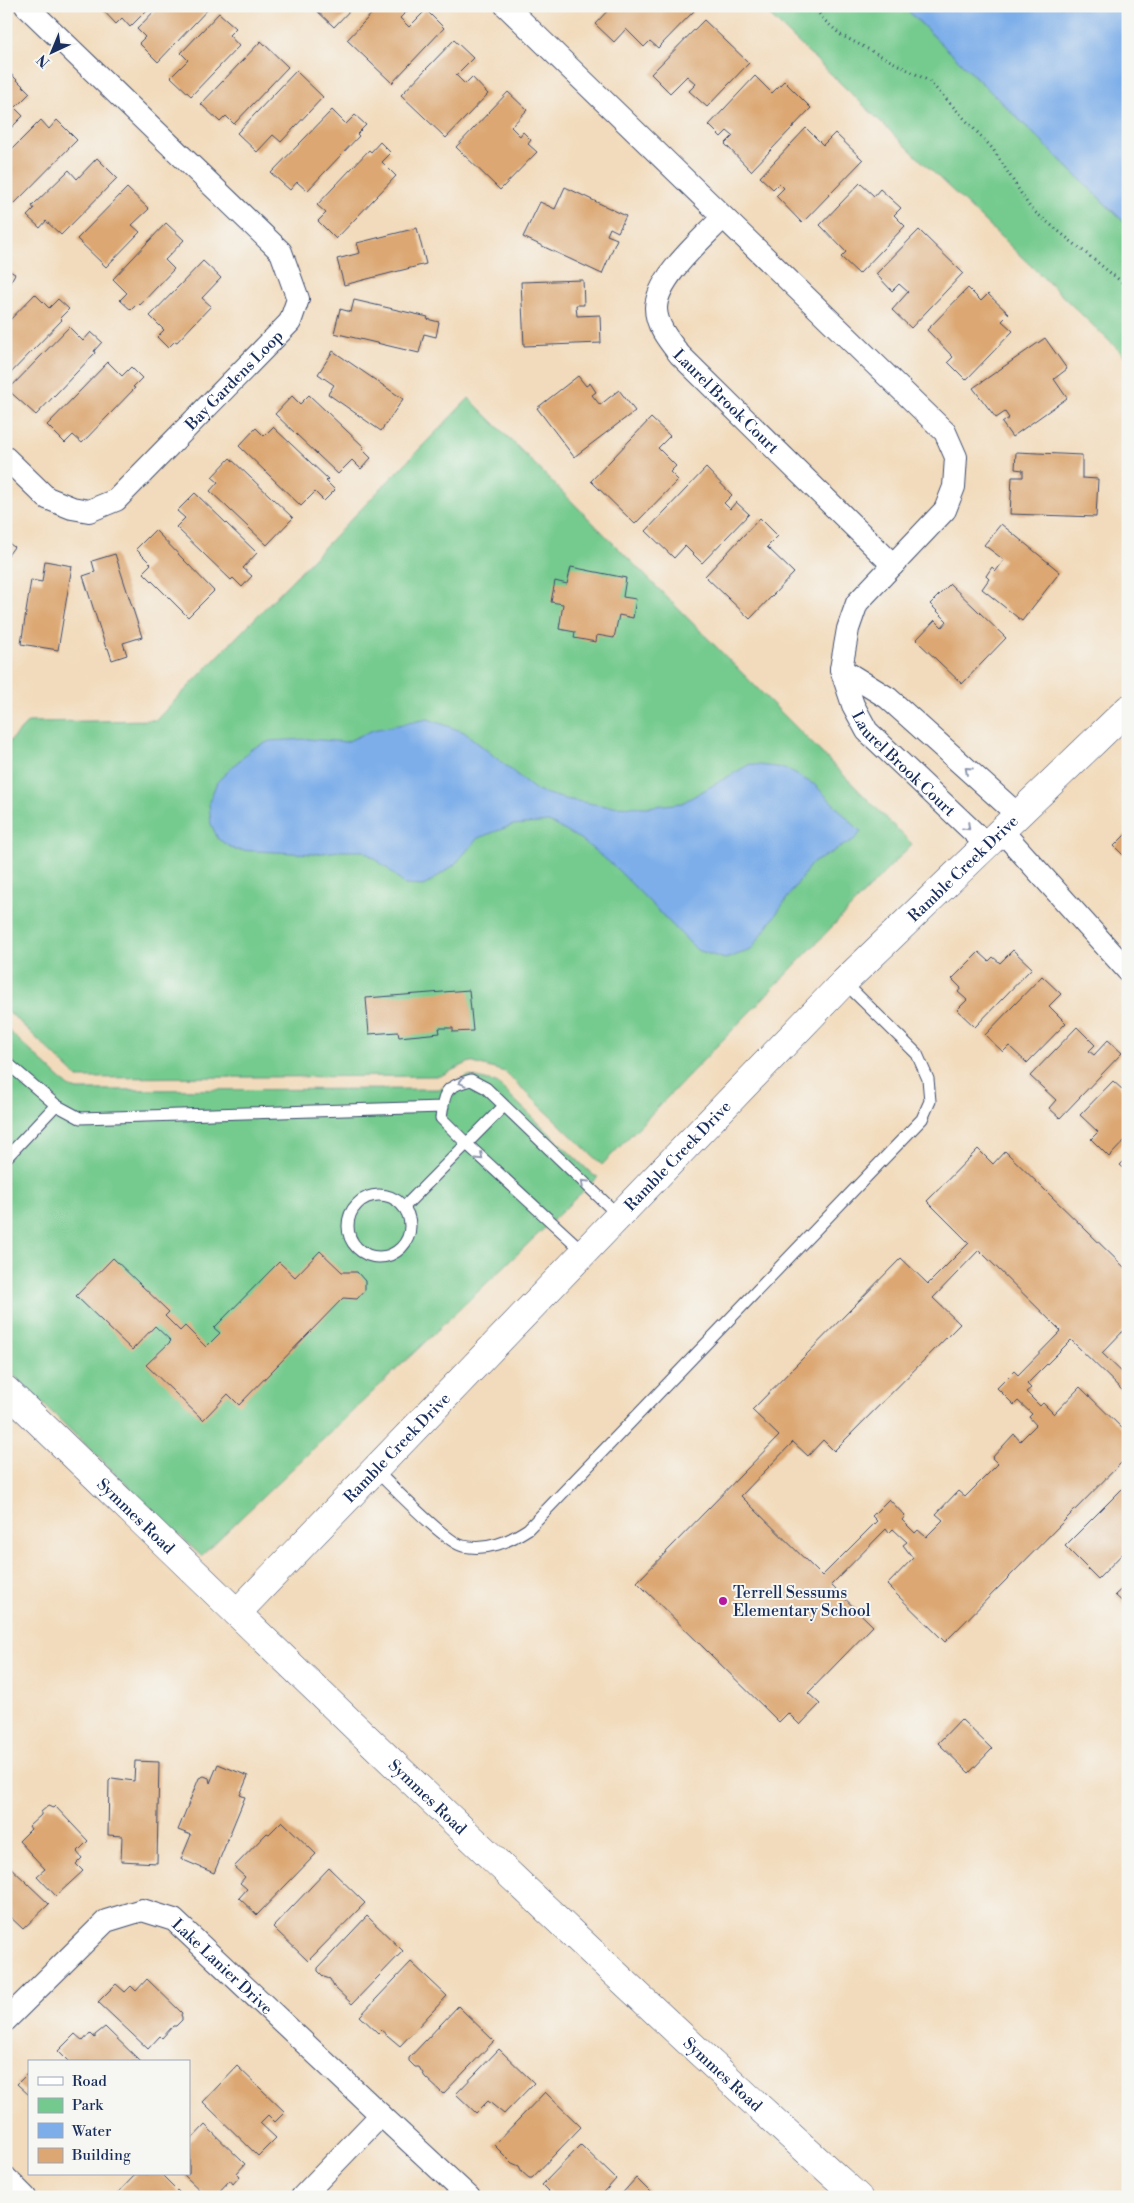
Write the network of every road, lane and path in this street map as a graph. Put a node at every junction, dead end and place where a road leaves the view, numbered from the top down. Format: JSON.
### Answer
{"nodes":[{"id":1,"x":26,"y":6,"type":"edge"},
{"id":2,"x":506,"y":6,"type":"edge"},
{"id":3,"x":813,"y":6,"type":"edge"},
{"id":4,"x":723,"y":217,"type":"junction"},
{"id":5,"x":1128,"y":287,"type":"edge"},
{"id":6,"x":6,"y":458,"type":"edge"},
{"id":7,"x":893,"y":565,"type":"junction"},
{"id":8,"x":841,"y":669,"type":"junction"},
{"id":9,"x":1128,"y":709,"type":"edge"},
{"id":10,"x":1001,"y":829,"type":"junction"},
{"id":11,"x":1128,"y":971,"type":"edge"},
{"id":12,"x":844,"y":982,"type":"junction"},
{"id":13,"x":6,"y":1062,"type":"edge"},
{"id":14,"x":56,"y":1105,"type":"junction"},
{"id":15,"x":504,"y":1106,"type":"junction"},
{"id":16,"x":443,"y":1107,"type":"junction"},
{"id":17,"x":467,"y":1144,"type":"junction"},
{"id":18,"x":6,"y":1158,"type":"edge"},
{"id":19,"x":405,"y":1206,"type":"junction"},
{"id":20,"x":620,"y":1217,"type":"junction"},
{"id":21,"x":584,"y":1252,"type":"junction"},
{"id":22,"x":6,"y":1390,"type":"edge"},
{"id":23,"x":374,"y":1469,"type":"junction"},
{"id":24,"x":237,"y":1613,"type":"junction"},
{"id":25,"x":6,"y":2020,"type":"edge"},
{"id":26,"x":382,"y":2115,"type":"junction"},
{"id":27,"x":6,"y":2178,"type":"edge"},
{"id":28,"x":25,"y":2197,"type":"edge"},
{"id":29,"x":302,"y":2197,"type":"edge"},
{"id":30,"x":469,"y":2197,"type":"edge"},
{"id":31,"x":858,"y":2197,"type":"edge"}],
"edges":[{"from":1,"to":6,"type":"street","name":"Bay Gardens Loop"},
{"from":2,"to":4,"type":"street","name":"Laurel Brook Court"},
{"from":3,"to":5,"type":"path"},
{"from":4,"to":7,"type":"street","name":"Laurel Brook Court"},
{"from":4,"to":7,"type":"street","name":"Laurel Brook Court"},
{"from":7,"to":8,"type":"street","name":"Laurel Brook Court"},
{"from":10,"to":8,"type":"street","name":"Laurel Brook Court","one_way":true},
{"from":8,"to":10,"type":"street","name":"Laurel Brook Court","one_way":true},
{"from":9,"to":10,"type":"street","name":"Ramble Creek Drive"},
{"from":10,"to":11,"type":"street","name":"Laurel Brook Court"},
{"from":10,"to":12,"type":"street","name":"Ramble Creek Drive"},
{"from":12,"to":20,"type":"street","name":"Ramble Creek Drive"},
{"from":12,"to":23,"type":"lane"},
{"from":13,"to":14,"type":"lane"},
{"from":14,"to":16,"type":"lane"},
{"from":14,"to":18,"type":"lane"},
{"from":15,"to":16,"type":"lane","one_way":true},
{"from":15,"to":17,"type":"lane"},
{"from":20,"to":15,"type":"lane","one_way":true},
{"from":16,"to":17,"type":"lane"},
{"from":17,"to":19,"type":"lane"},
{"from":17,"to":21,"type":"lane","one_way":true},
{"from":19,"to":19,"type":"lane"},
{"from":20,"to":21,"type":"street","name":"Ramble Creek Drive"},
{"from":21,"to":23,"type":"street","name":"Ramble Creek Drive"},
{"from":22,"to":24,"type":"street","name":"Symmes Road"},
{"from":23,"to":24,"type":"street","name":"Ramble Creek Drive"},
{"from":24,"to":31,"type":"street","name":"Symmes Road"},
{"from":25,"to":26,"type":"street","name":"Lake Lanier Drive"},
{"from":26,"to":29,"type":"street"},
{"from":26,"to":30,"type":"street","name":"Lake Lanier Drive"},
{"from":27,"to":28,"type":"street"}]}
